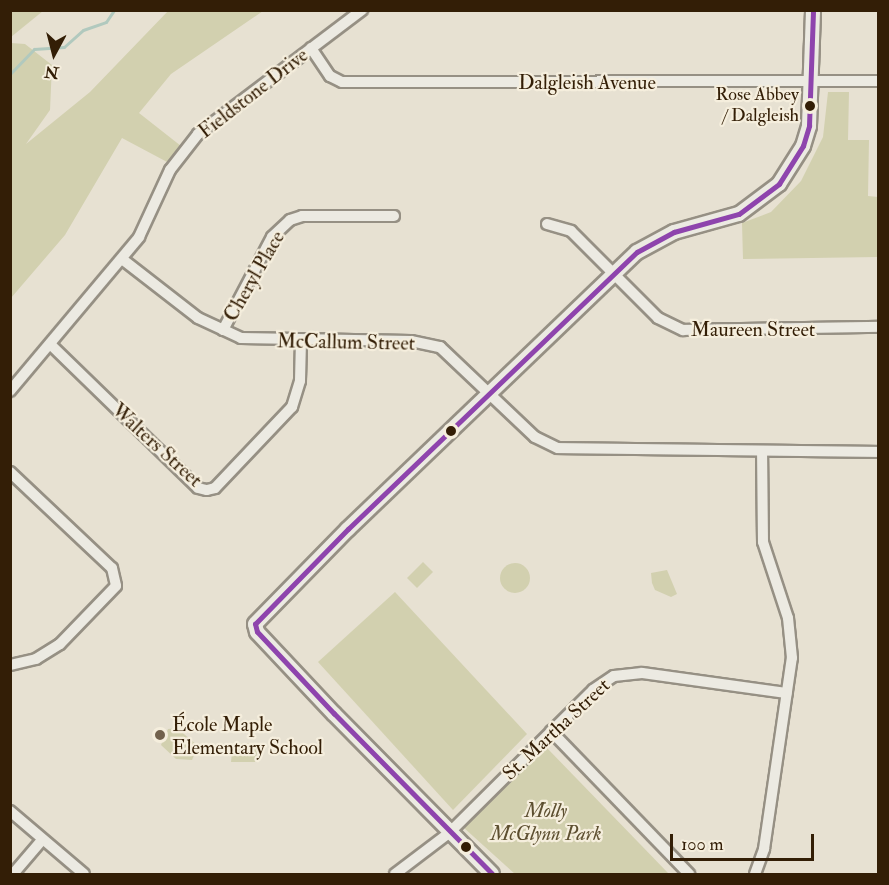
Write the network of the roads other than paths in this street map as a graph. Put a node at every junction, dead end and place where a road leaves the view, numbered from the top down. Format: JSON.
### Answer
{"nodes":[{"id":1,"x":362,"y":10,"type":"edge"},
{"id":2,"x":813,"y":10,"type":"edge"},
{"id":3,"x":311,"y":48,"type":"junction"},
{"id":4,"x":813,"y":81,"type":"junction"},
{"id":5,"x":879,"y":81,"type":"edge"},
{"id":6,"x":393,"y":216,"type":"dead end"},
{"id":7,"x":547,"y":224,"type":"dead end"},
{"id":8,"x":122,"y":259,"type":"junction"},
{"id":9,"x":613,"y":274,"type":"junction"},
{"id":10,"x":879,"y":327,"type":"edge"},
{"id":11,"x":223,"y":330,"type":"junction"},
{"id":12,"x":301,"y":341,"type":"junction"},
{"id":13,"x":50,"y":344,"type":"junction"},
{"id":14,"x":10,"y":392,"type":"edge"},
{"id":15,"x":491,"y":393,"type":"junction"},
{"id":16,"x":762,"y":452,"type":"junction"},
{"id":17,"x":879,"y":452,"type":"edge"},
{"id":18,"x":10,"y":472,"type":"edge"},
{"id":19,"x":10,"y":665,"type":"edge"},
{"id":20,"x":787,"y":693,"type":"junction"},
{"id":21,"x":551,"y":731,"type":"junction"},
{"id":22,"x":10,"y":811,"type":"edge"},
{"id":23,"x":449,"y":833,"type":"junction"},
{"id":24,"x":42,"y":840,"type":"junction"},
{"id":25,"x":13,"y":874,"type":"edge"},
{"id":26,"x":84,"y":874,"type":"edge"},
{"id":27,"x":395,"y":874,"type":"edge"},
{"id":28,"x":492,"y":874,"type":"edge"},
{"id":29,"x":689,"y":874,"type":"edge"},
{"id":30,"x":755,"y":874,"type":"edge"}],
"edges":[{"from":1,"to":3,"type":"street","name":"Fieldstone Drive"},
{"from":2,"to":4,"type":"street"},
{"from":3,"to":4,"type":"street","name":"Dalgleish Avenue"},
{"from":3,"to":8,"type":"street","name":"Fieldstone Drive"},
{"from":4,"to":5,"type":"street","name":"Dalgleish Avenue"},
{"from":4,"to":9,"type":"street"},
{"from":6,"to":11,"type":"street","name":"Cheryl Place"},
{"from":7,"to":9,"type":"street","name":"Maureen Street"},
{"from":8,"to":11,"type":"street","name":"McCallum Street"},
{"from":8,"to":13,"type":"street","name":"Fieldstone Drive"},
{"from":9,"to":10,"type":"street","name":"Maureen Street"},
{"from":9,"to":15,"type":"street"},
{"from":11,"to":12,"type":"street","name":"McCallum Street"},
{"from":12,"to":13,"type":"street","name":"Walters Street"},
{"from":12,"to":15,"type":"street","name":"McCallum Street"},
{"from":13,"to":14,"type":"street","name":"Fieldstone Drive"},
{"from":15,"to":16,"type":"street","name":"McCallum Street"},
{"from":15,"to":23,"type":"street"},
{"from":16,"to":17,"type":"street","name":"McCallum Street"},
{"from":16,"to":20,"type":"street"},
{"from":18,"to":19,"type":"street"},
{"from":20,"to":21,"type":"street","name":"St. Martha Street"},
{"from":20,"to":30,"type":"street"},
{"from":21,"to":23,"type":"street","name":"St. Martha Street"},
{"from":21,"to":29,"type":"street"},
{"from":22,"to":24,"type":"street"},
{"from":23,"to":27,"type":"street","name":"St. Martha Street"},
{"from":23,"to":28,"type":"street"},
{"from":24,"to":25,"type":"street"},
{"from":24,"to":26,"type":"street"}]}
